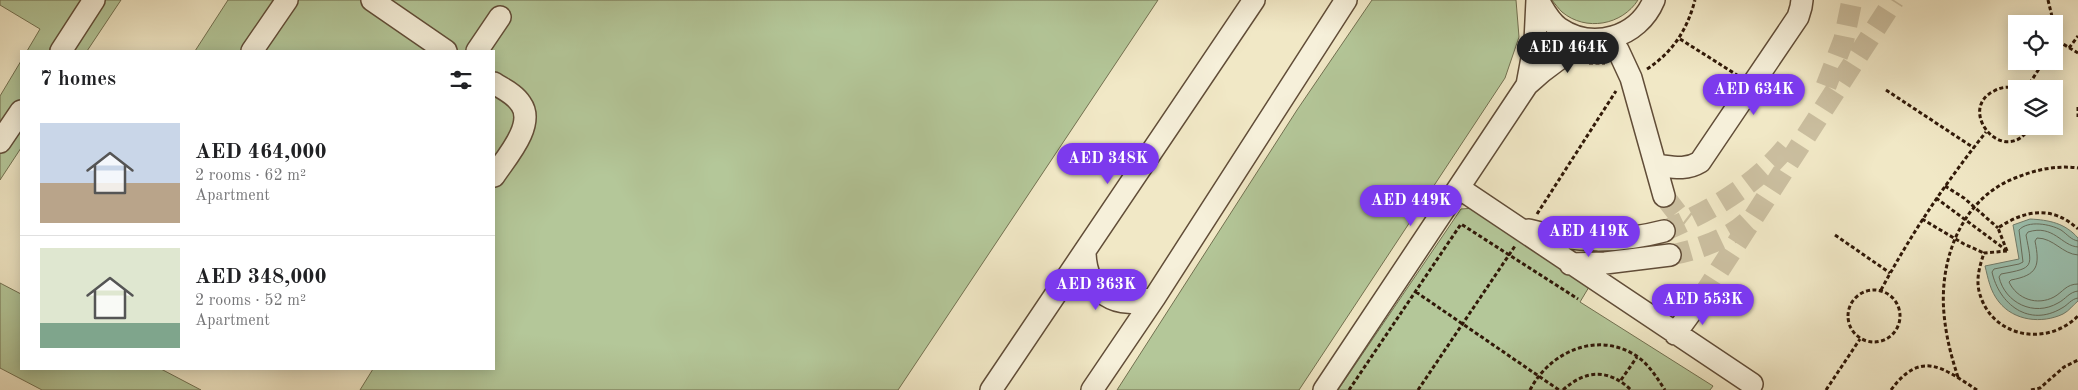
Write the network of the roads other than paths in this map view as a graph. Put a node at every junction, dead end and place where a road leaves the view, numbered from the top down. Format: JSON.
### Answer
{"nodes":[{"id":1,"x":94,"y":0,"type":"edge"},
{"id":2,"x":287,"y":0,"type":"edge"},
{"id":3,"x":372,"y":0,"type":"edge"},
{"id":4,"x":1254,"y":0,"type":"edge"},
{"id":5,"x":1346,"y":0,"type":"edge"},
{"id":6,"x":1538,"y":0,"type":"edge"},
{"id":7,"x":1654,"y":0,"type":"edge"},
{"id":8,"x":1802,"y":0,"type":"edge"},
{"id":9,"x":500,"y":17,"type":"dead end"},
{"id":10,"x":1600,"y":40,"type":"junction"},
{"id":11,"x":61,"y":50,"type":"edge"},
{"id":12,"x":253,"y":50,"type":"edge"},
{"id":13,"x":445,"y":50,"type":"edge"},
{"id":14,"x":478,"y":50,"type":"edge"},
{"id":15,"x":495,"y":84,"type":"edge"},
{"id":16,"x":1527,"y":85,"type":"junction"},
{"id":17,"x":20,"y":112,"type":"edge"},
{"id":18,"x":0,"y":142,"type":"edge"},
{"id":19,"x":1656,"y":165,"type":"junction"},
{"id":20,"x":495,"y":174,"type":"edge"},
{"id":21,"x":1459,"y":188,"type":"junction"},
{"id":22,"x":1664,"y":196,"type":"tunnel mouth"},
{"id":23,"x":1522,"y":229,"type":"junction"},
{"id":24,"x":1664,"y":231,"type":"tunnel mouth"},
{"id":25,"x":1085,"y":251,"type":"junction"},
{"id":26,"x":1670,"y":255,"type":"tunnel mouth"},
{"id":27,"x":1570,"y":264,"type":"junction"},
{"id":28,"x":1155,"y":297,"type":"junction"},
{"id":29,"x":1702,"y":297,"type":"tunnel mouth"},
{"id":30,"x":1675,"y":334,"type":"junction"},
{"id":31,"x":1752,"y":384,"type":"dead end"},
{"id":32,"x":991,"y":390,"type":"edge"},
{"id":33,"x":1092,"y":390,"type":"edge"},
{"id":34,"x":1324,"y":390,"type":"edge"}],
"edges":[{"from":1,"to":11,"type":"street"},
{"from":2,"to":12,"type":"street"},
{"from":3,"to":13,"type":"street"},
{"from":4,"to":25,"type":"street"},
{"from":5,"to":28,"type":"street"},
{"from":6,"to":10,"type":"street"},
{"from":6,"to":16,"type":"street"},
{"from":7,"to":10,"type":"street"},
{"from":8,"to":19,"type":"street"},
{"from":9,"to":14,"type":"street"},
{"from":10,"to":16,"type":"street"},
{"from":10,"to":19,"type":"street"},
{"from":15,"to":20,"type":"street"},
{"from":16,"to":21,"type":"street"},
{"from":17,"to":18,"type":"street"},
{"from":19,"to":22,"type":"street"},
{"from":21,"to":23,"type":"street"},
{"from":21,"to":34,"type":"street"},
{"from":23,"to":24,"type":"street"},
{"from":23,"to":27,"type":"street"},
{"from":25,"to":28,"type":"street"},
{"from":25,"to":32,"type":"street"},
{"from":26,"to":27,"type":"street"},
{"from":27,"to":30,"type":"street"},
{"from":28,"to":33,"type":"street"},
{"from":29,"to":30,"type":"street"},
{"from":30,"to":31,"type":"street"}]}
